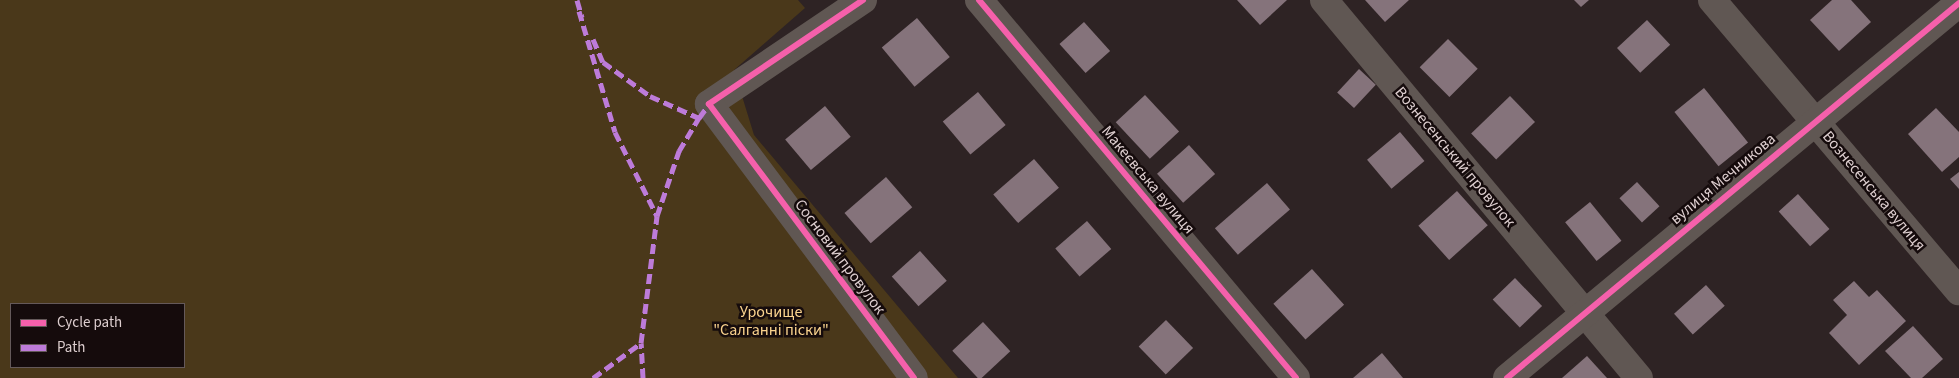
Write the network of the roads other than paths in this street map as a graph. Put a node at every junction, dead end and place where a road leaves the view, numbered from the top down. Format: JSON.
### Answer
{"nodes":[{"id":1,"x":863,"y":0,"type":"edge"},
{"id":2,"x":979,"y":0,"type":"edge"},
{"id":3,"x":1324,"y":0,"type":"edge"},
{"id":4,"x":1712,"y":0,"type":"edge"},
{"id":5,"x":1959,"y":3,"type":"edge"},
{"id":6,"x":1814,"y":120,"type":"junction"},
{"id":7,"x":1959,"y":291,"type":"edge"},
{"id":8,"x":1587,"y":313,"type":"junction"},
{"id":9,"x":914,"y":378,"type":"edge"},
{"id":10,"x":1296,"y":378,"type":"edge"},
{"id":11,"x":1507,"y":378,"type":"edge"},
{"id":12,"x":1639,"y":378,"type":"edge"}],
"edges":[{"from":1,"to":9,"type":"street","name":"Сосновий провулок"},
{"from":2,"to":10,"type":"street","name":"Макеєвська вулиця"},
{"from":3,"to":8,"type":"street","name":"Вознесенський провулок"},
{"from":4,"to":6,"type":"street","name":"Вознесенська вулиця"},
{"from":5,"to":6,"type":"street","name":"вулиця Мечникова"},
{"from":6,"to":7,"type":"street","name":"Вознесенська вулиця"},
{"from":6,"to":8,"type":"street","name":"вулиця Мечникова"},
{"from":8,"to":11,"type":"street","name":"вулиця Мечникова"},
{"from":8,"to":12,"type":"street","name":"Вознесенський провулок"}]}
